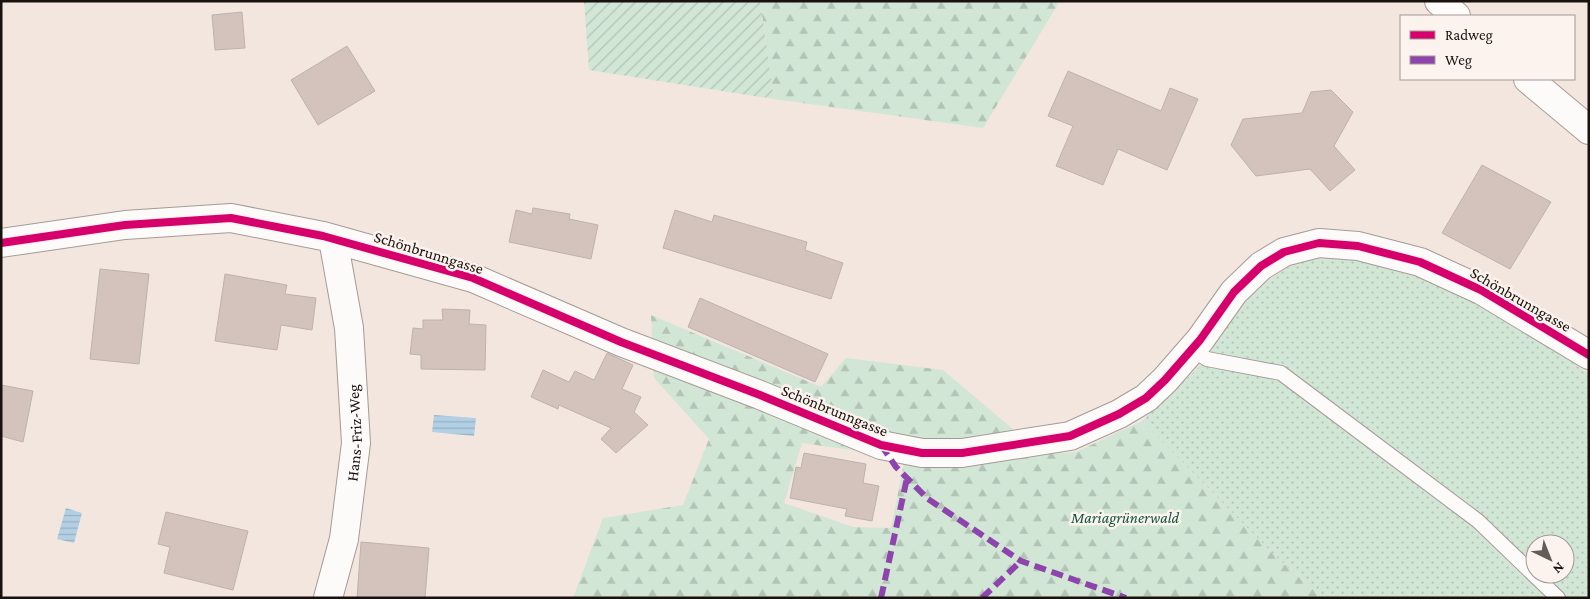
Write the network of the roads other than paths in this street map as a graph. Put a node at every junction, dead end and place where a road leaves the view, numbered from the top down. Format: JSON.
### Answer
{"nodes":[{"id":1,"x":1439,"y":1,"type":"edge"},
{"id":2,"x":1455,"y":15,"type":"edge"},
{"id":3,"x":1529,"y":80,"type":"edge"},
{"id":4,"x":1589,"y":130,"type":"edge"},
{"id":5,"x":333,"y":239,"type":"junction"},
{"id":6,"x":1,"y":243,"type":"edge"},
{"id":7,"x":1191,"y":349,"type":"junction"},
{"id":8,"x":1589,"y":355,"type":"edge"},
{"id":9,"x":328,"y":598,"type":"edge"},
{"id":10,"x":1558,"y":598,"type":"edge"}],
"edges":[{"from":1,"to":2,"type":"street"},
{"from":3,"to":4,"type":"street"},
{"from":5,"to":6,"type":"street","name":"Schönbrunngasse"},
{"from":5,"to":7,"type":"street","name":"Schönbrunngasse"},
{"from":5,"to":9,"type":"street","name":"Hans-Friz-Weg"},
{"from":7,"to":8,"type":"street","name":"Schönbrunngasse"},
{"from":7,"to":10,"type":"lane"}]}
